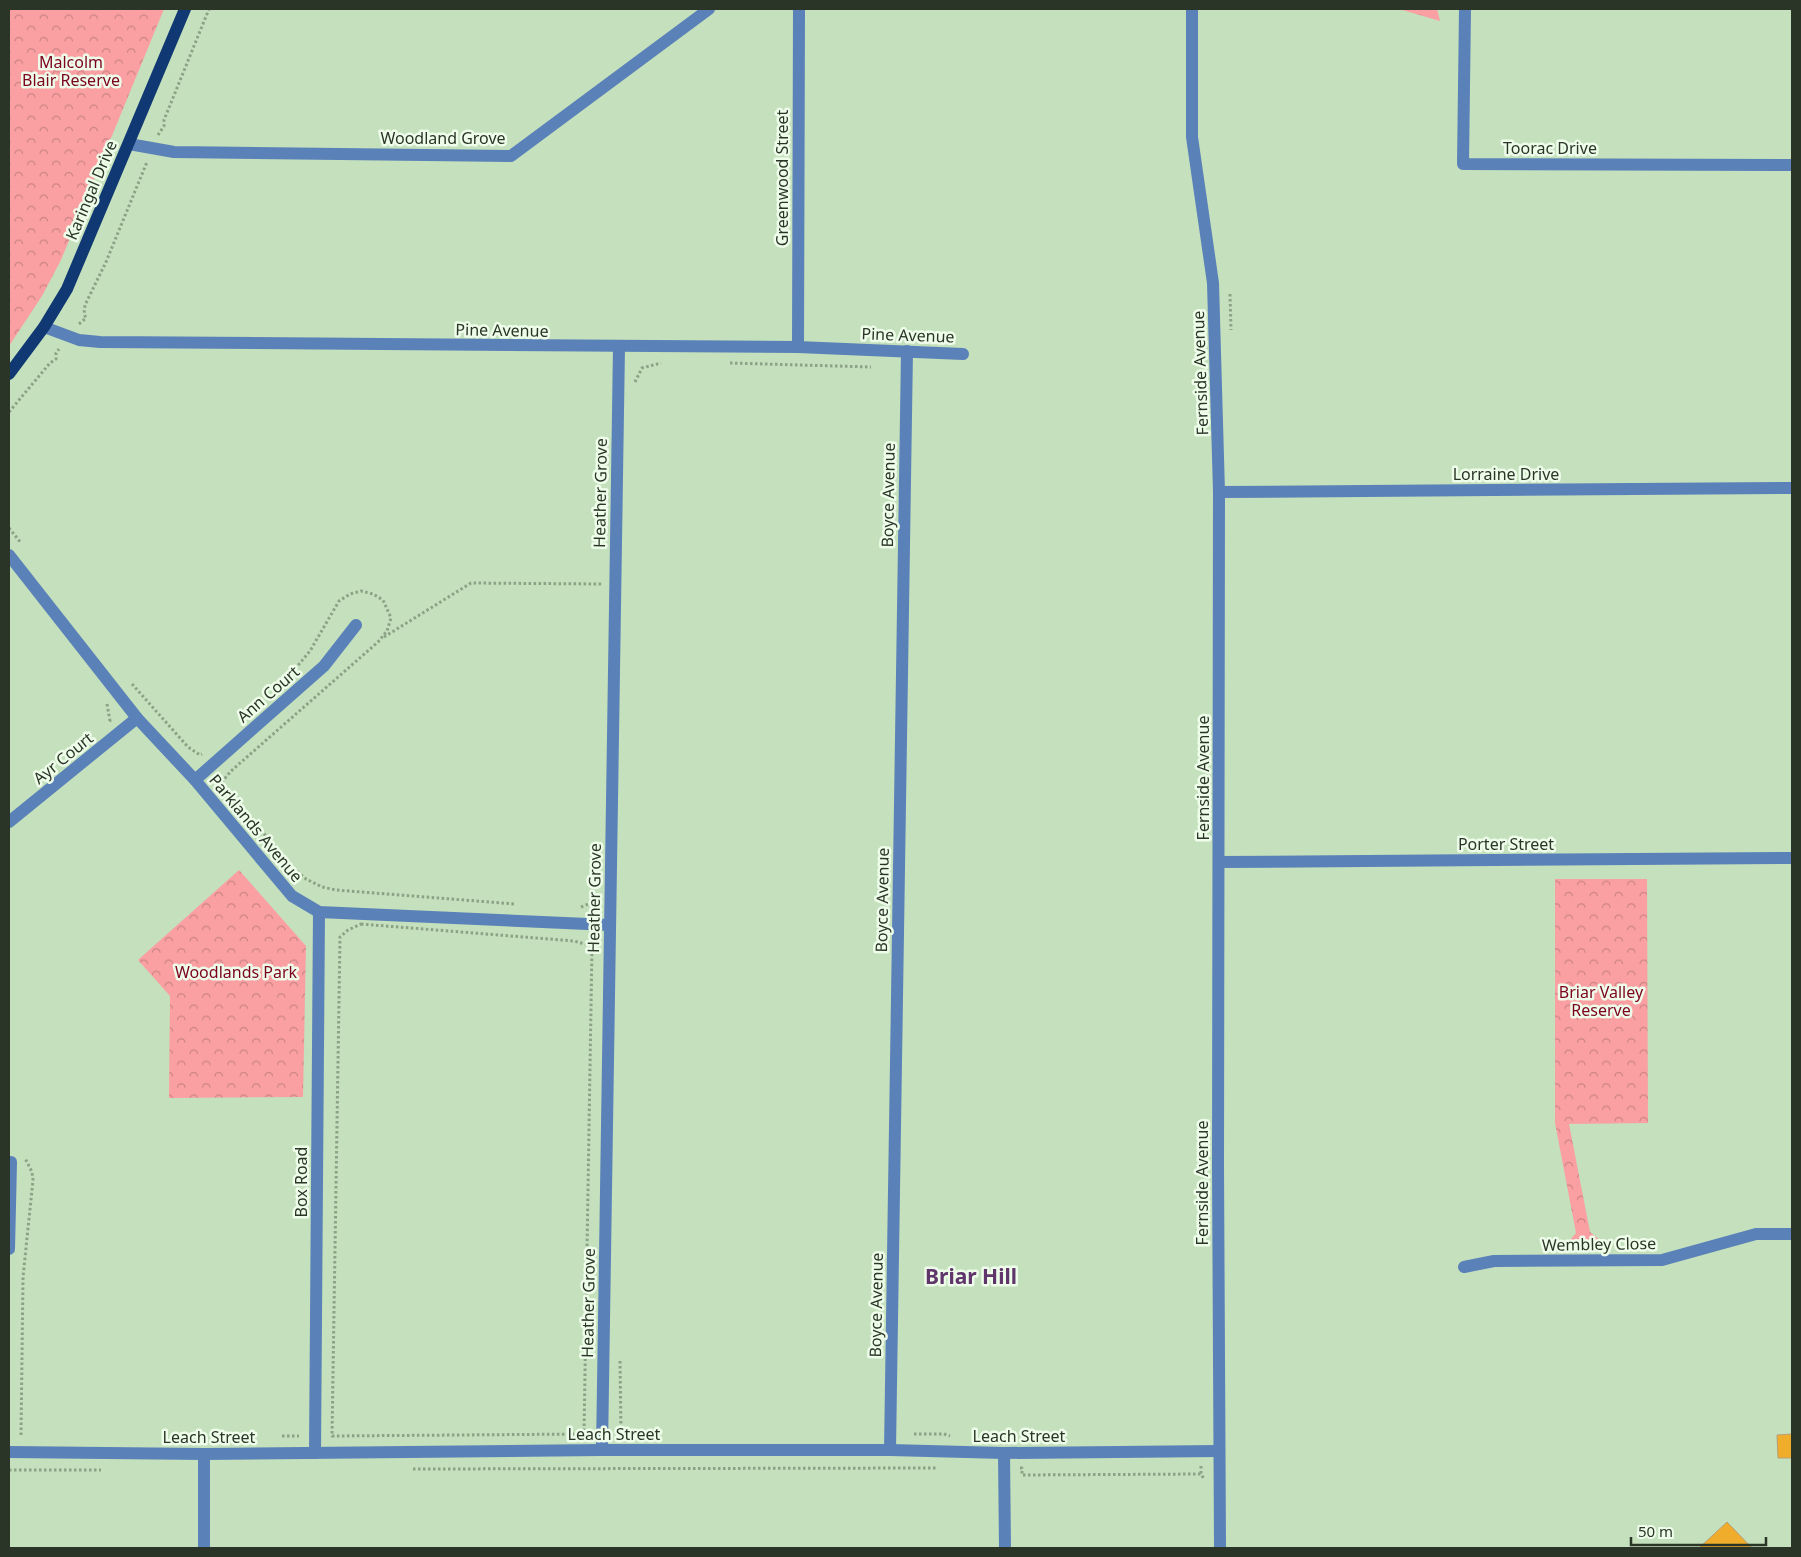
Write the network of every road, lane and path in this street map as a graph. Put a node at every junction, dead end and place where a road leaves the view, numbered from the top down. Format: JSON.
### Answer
{"nodes":[{"id":1,"x":185,"y":9,"type":"edge"},
{"id":2,"x":209,"y":9,"type":"edge"},
{"id":3,"x":709,"y":9,"type":"edge"},
{"id":4,"x":798,"y":9,"type":"edge"},
{"id":5,"x":1192,"y":9,"type":"edge"},
{"id":6,"x":1465,"y":9,"type":"edge"},
{"id":7,"x":129,"y":144,"type":"junction"},
{"id":8,"x":152,"y":148,"type":"junction"},
{"id":9,"x":1792,"y":165,"type":"edge"},
{"id":10,"x":44,"y":328,"type":"junction"},
{"id":11,"x":68,"y":336,"type":"junction"},
{"id":12,"x":619,"y":347,"type":"junction"},
{"id":13,"x":798,"y":347,"type":"junction"},
{"id":14,"x":907,"y":351,"type":"junction"},
{"id":15,"x":963,"y":354,"type":"dead end"},
{"id":16,"x":663,"y":363,"type":"dead end"},
{"id":17,"x":726,"y":363,"type":"dead end"},
{"id":18,"x":874,"y":367,"type":"dead end"},
{"id":19,"x":9,"y":374,"type":"edge"},
{"id":20,"x":634,"y":390,"type":"dead end"},
{"id":21,"x":9,"y":412,"type":"edge"},
{"id":22,"x":1792,"y":488,"type":"edge"},
{"id":23,"x":1220,"y":492,"type":"junction"},
{"id":24,"x":9,"y":528,"type":"edge"},
{"id":25,"x":21,"y":544,"type":"dead end"},
{"id":26,"x":9,"y":555,"type":"edge"},
{"id":27,"x":615,"y":585,"type":"junction"},
{"id":28,"x":356,"y":625,"type":"dead end"},
{"id":29,"x":380,"y":639,"type":"junction"},
{"id":30,"x":293,"y":672,"type":"dead end"},
{"id":31,"x":129,"y":680,"type":"dead end"},
{"id":32,"x":106,"y":701,"type":"dead end"},
{"id":33,"x":138,"y":718,"type":"junction"},
{"id":34,"x":104,"y":727,"type":"dead end"},
{"id":35,"x":207,"y":749,"type":"dead end"},
{"id":36,"x":195,"y":780,"type":"junction"},
{"id":37,"x":9,"y":822,"type":"edge"},
{"id":38,"x":1792,"y":858,"type":"edge"},
{"id":39,"x":1219,"y":862,"type":"junction"},
{"id":40,"x":593,"y":902,"type":"dead end"},
{"id":41,"x":525,"y":904,"type":"dead end"},
{"id":42,"x":574,"y":908,"type":"dead end"},
{"id":43,"x":319,"y":912,"type":"junction"},
{"id":44,"x":610,"y":925,"type":"junction"},
{"id":45,"x":24,"y":1156,"type":"dead end"},
{"id":46,"x":10,"y":1162,"type":"dead end"},
{"id":47,"x":1792,"y":1234,"type":"edge"},
{"id":48,"x":9,"y":1249,"type":"edge"},
{"id":49,"x":1464,"y":1268,"type":"dead end"},
{"id":50,"x":620,"y":1354,"type":"dead end"},
{"id":51,"x":584,"y":1434,"type":"dead end"},
{"id":52,"x":621,"y":1434,"type":"dead end"},
{"id":53,"x":21,"y":1435,"type":"dead end"},
{"id":54,"x":282,"y":1436,"type":"dead end"},
{"id":55,"x":299,"y":1436,"type":"dead end"},
{"id":56,"x":332,"y":1436,"type":"dead end"},
{"id":57,"x":602,"y":1450,"type":"junction"},
{"id":58,"x":890,"y":1450,"type":"junction"},
{"id":59,"x":1219,"y":1451,"type":"junction"},
{"id":60,"x":9,"y":1452,"type":"edge"},
{"id":61,"x":315,"y":1452,"type":"junction"},
{"id":62,"x":1004,"y":1453,"type":"junction"},
{"id":63,"x":204,"y":1454,"type":"junction"},
{"id":64,"x":942,"y":1468,"type":"dead end"},
{"id":65,"x":1005,"y":1468,"type":"junction"},
{"id":66,"x":406,"y":1469,"type":"dead end"},
{"id":67,"x":1201,"y":1474,"type":"dead end"},
{"id":68,"x":204,"y":1548,"type":"edge"},
{"id":69,"x":1005,"y":1548,"type":"edge"},
{"id":70,"x":1220,"y":1548,"type":"edge"}],
"edges":[{"from":1,"to":7,"type":"main road","name":"Karingal Drive"},
{"from":2,"to":8,"type":"path"},
{"from":3,"to":8,"type":"street","name":"Woodland Grove"},
{"from":4,"to":13,"type":"street","name":"Greenwood Street"},
{"from":5,"to":23,"type":"street","name":"Fernside Avenue"},
{"from":6,"to":9,"type":"street","name":"Toorac Drive"},
{"from":7,"to":8,"type":"street","name":"Woodland Grove"},
{"from":7,"to":10,"type":"main road","name":"Karingal Drive"},
{"from":8,"to":11,"type":"path"},
{"from":10,"to":11,"type":"street","name":"Pine Avenue"},
{"from":10,"to":19,"type":"main road","name":"Karingal Drive"},
{"from":11,"to":12,"type":"street","name":"Pine Avenue"},
{"from":11,"to":21,"type":"path"},
{"from":12,"to":13,"type":"street","name":"Pine Avenue"},
{"from":12,"to":27,"type":"street","name":"Heather Grove"},
{"from":13,"to":14,"type":"street","name":"Pine Avenue"},
{"from":14,"to":15,"type":"street","name":"Pine Avenue"},
{"from":14,"to":58,"type":"street","name":"Boyce Avenue"},
{"from":16,"to":20,"type":"path"},
{"from":17,"to":18,"type":"path"},
{"from":22,"to":23,"type":"street","name":"Lorraine Drive"},
{"from":23,"to":39,"type":"street","name":"Fernside Avenue"},
{"from":24,"to":25,"type":"path"},
{"from":26,"to":33,"type":"street","name":"Parklands Avenue"},
{"from":27,"to":29,"type":"path"},
{"from":27,"to":44,"type":"street","name":"Heather Grove"},
{"from":28,"to":36,"type":"street","name":"Ann Court"},
{"from":29,"to":30,"type":"path"},
{"from":29,"to":41,"type":"path"},
{"from":31,"to":35,"type":"path"},
{"from":32,"to":34,"type":"path"},
{"from":33,"to":36,"type":"street","name":"Parklands Avenue"},
{"from":33,"to":37,"type":"street","name":"Ayr Court"},
{"from":36,"to":43,"type":"street","name":"Parklands Avenue"},
{"from":38,"to":39,"type":"street","name":"Porter Street"},
{"from":39,"to":59,"type":"street","name":"Fernside Avenue"},
{"from":40,"to":42,"type":"path"},
{"from":43,"to":44,"type":"street","name":"Parklands Avenue"},
{"from":43,"to":61,"type":"street","name":"Box Road"},
{"from":44,"to":57,"type":"street","name":"Heather Grove"},
{"from":45,"to":53,"type":"path"},
{"from":46,"to":48,"type":"street"},
{"from":47,"to":49,"type":"street","name":"Wembley Close"},
{"from":50,"to":52,"type":"path"},
{"from":51,"to":56,"type":"path"},
{"from":54,"to":55,"type":"path"},
{"from":57,"to":58,"type":"street","name":"Leach Street"},
{"from":57,"to":61,"type":"street","name":"Leach Street"},
{"from":58,"to":62,"type":"street","name":"Leach Street"},
{"from":59,"to":62,"type":"street","name":"Leach Street"},
{"from":59,"to":70,"type":"street","name":"Fernside Avenue"},
{"from":60,"to":63,"type":"street","name":"Leach Street"},
{"from":61,"to":63,"type":"street","name":"Leach Street"},
{"from":62,"to":65,"type":"street"},
{"from":63,"to":68,"type":"street"},
{"from":64,"to":66,"type":"path"},
{"from":65,"to":67,"type":"path"},
{"from":65,"to":69,"type":"street"}]}
